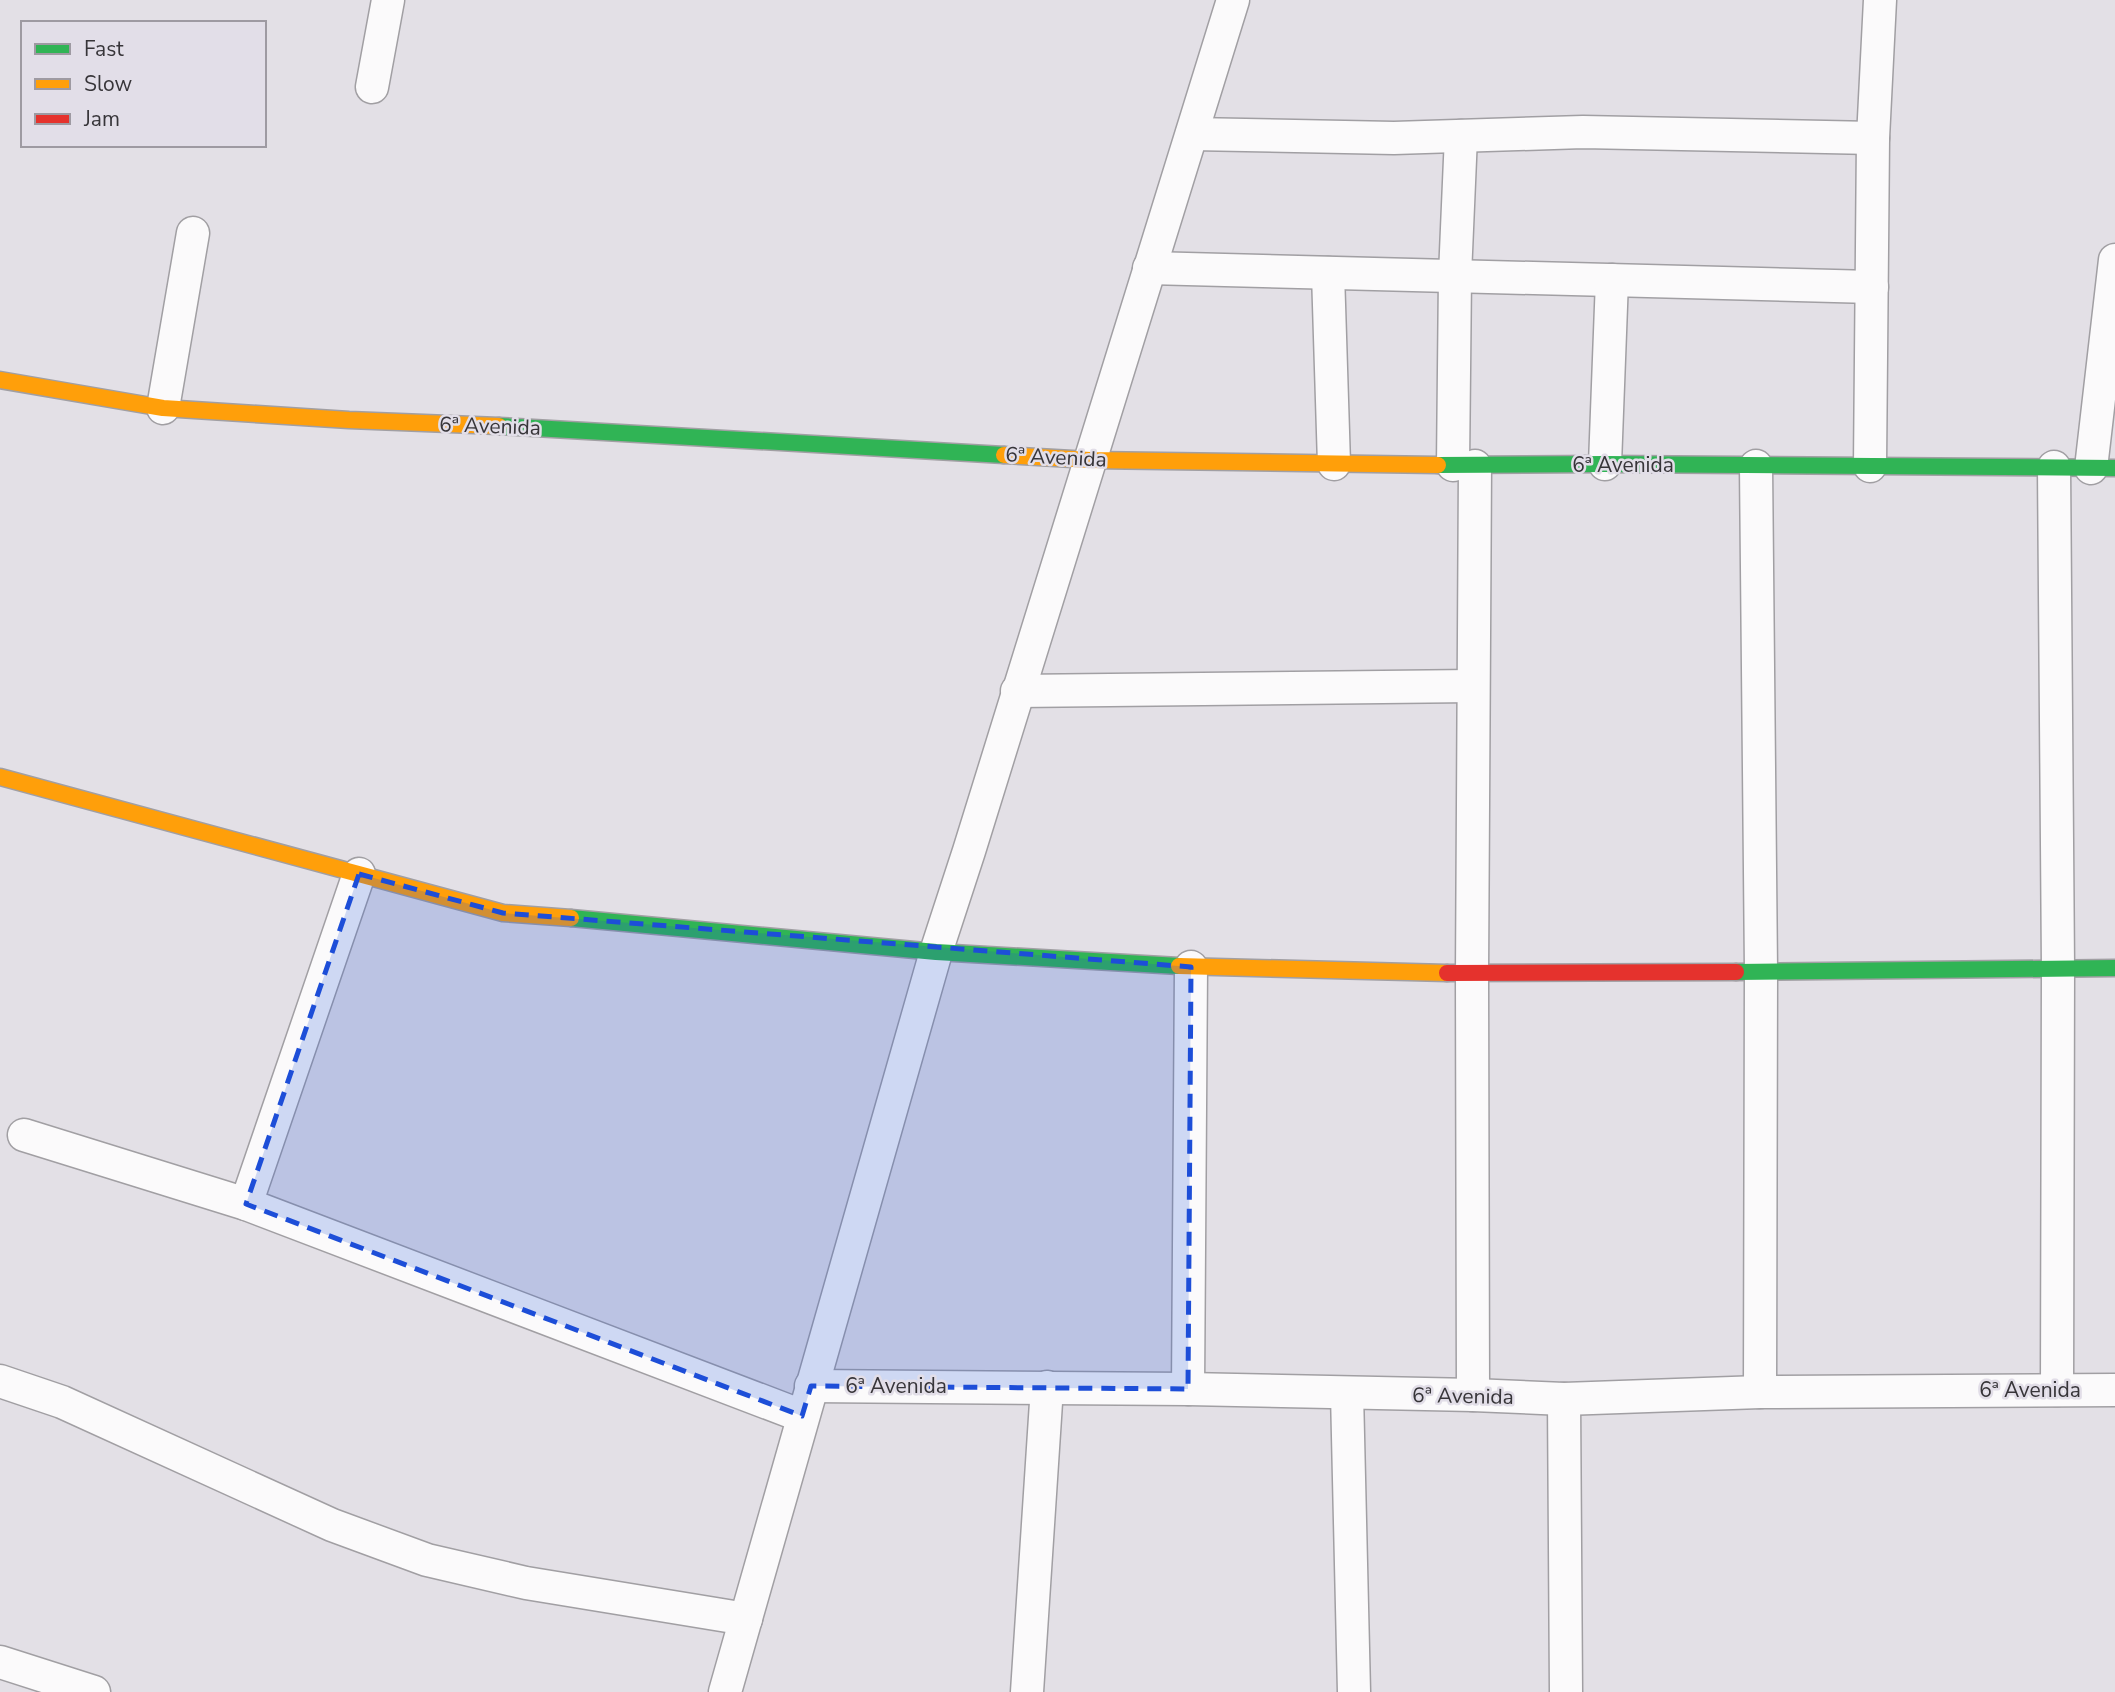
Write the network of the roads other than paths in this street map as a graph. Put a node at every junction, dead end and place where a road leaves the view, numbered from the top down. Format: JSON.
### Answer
{"nodes":[{"id":1,"x":388,"y":0,"type":"edge"},
{"id":2,"x":1233,"y":0,"type":"edge"},
{"id":3,"x":1880,"y":0,"type":"edge"},
{"id":4,"x":372,"y":87,"type":"dead end"},
{"id":5,"x":1192,"y":134,"type":"junction"},
{"id":6,"x":1461,"y":135,"type":"junction"},
{"id":7,"x":1873,"y":138,"type":"junction"},
{"id":8,"x":193,"y":233,"type":"dead end"},
{"id":9,"x":2115,"y":260,"type":"edge"},
{"id":10,"x":1149,"y":268,"type":"junction"},
{"id":11,"x":1328,"y":273,"type":"junction"},
{"id":12,"x":1455,"y":275,"type":"junction"},
{"id":13,"x":1612,"y":280,"type":"junction"},
{"id":14,"x":1872,"y":287,"type":"junction"},
{"id":15,"x":2,"y":389,"type":"edge"},
{"id":16,"x":163,"y":408,"type":"junction"},
{"id":17,"x":1090,"y":460,"type":"junction"},
{"id":18,"x":1334,"y":464,"type":"junction"},
{"id":19,"x":1605,"y":464,"type":"junction"},
{"id":20,"x":1464,"y":466,"type":"junction"},
{"id":21,"x":1756,"y":466,"type":"junction"},
{"id":22,"x":1870,"y":466,"type":"junction"},
{"id":23,"x":2054,"y":467,"type":"junction"},
{"id":24,"x":2103,"y":468,"type":"edge"},
{"id":25,"x":1473,"y":686,"type":"junction"},
{"id":26,"x":1017,"y":691,"type":"junction"},
{"id":27,"x":0,"y":777,"type":"edge"},
{"id":28,"x":359,"y":874,"type":"junction"},
{"id":29,"x":936,"y":952,"type":"junction"},
{"id":30,"x":1191,"y":967,"type":"junction"},
{"id":31,"x":2057,"y":968,"type":"junction"},
{"id":32,"x":2115,"y":968,"type":"edge"},
{"id":33,"x":1761,"y":971,"type":"junction"},
{"id":34,"x":1472,"y":974,"type":"junction"},
{"id":35,"x":24,"y":1135,"type":"dead end"},
{"id":36,"x":246,"y":1204,"type":"junction"},
{"id":37,"x":0,"y":1381,"type":"edge"},
{"id":38,"x":811,"y":1386,"type":"junction"},
{"id":39,"x":1047,"y":1387,"type":"junction"},
{"id":40,"x":1188,"y":1389,"type":"junction"},
{"id":41,"x":2056,"y":1390,"type":"junction"},
{"id":42,"x":2115,"y":1390,"type":"edge"},
{"id":43,"x":1760,"y":1392,"type":"junction"},
{"id":44,"x":1347,"y":1394,"type":"junction"},
{"id":45,"x":1473,"y":1395,"type":"junction"},
{"id":46,"x":1564,"y":1399,"type":"junction"},
{"id":47,"x":802,"y":1416,"type":"junction"},
{"id":48,"x":746,"y":1619,"type":"junction"},
{"id":49,"x":0,"y":1662,"type":"edge"},
{"id":50,"x":27,"y":1682,"type":"edge"},
{"id":51,"x":94,"y":1692,"type":"edge"},
{"id":52,"x":725,"y":1692,"type":"edge"},
{"id":53,"x":1027,"y":1692,"type":"edge"},
{"id":54,"x":1354,"y":1692,"type":"edge"},
{"id":55,"x":1566,"y":1692,"type":"edge"}],
"edges":[{"from":1,"to":4,"type":"street"},
{"from":2,"to":5,"type":"street"},
{"from":3,"to":7,"type":"street"},
{"from":5,"to":6,"type":"street"},
{"from":5,"to":10,"type":"street"},
{"from":6,"to":7,"type":"street"},
{"from":6,"to":12,"type":"street"},
{"from":7,"to":14,"type":"street"},
{"from":8,"to":16,"type":"street"},
{"from":9,"to":24,"type":"street"},
{"from":10,"to":11,"type":"street"},
{"from":10,"to":17,"type":"street"},
{"from":11,"to":12,"type":"street"},
{"from":11,"to":18,"type":"street"},
{"from":12,"to":13,"type":"street"},
{"from":12,"to":20,"type":"street"},
{"from":13,"to":14,"type":"street"},
{"from":13,"to":19,"type":"street"},
{"from":14,"to":22,"type":"street"},
{"from":15,"to":16,"type":"street","name":"6ª Avenida"},
{"from":16,"to":17,"type":"street","name":"6ª Avenida"},
{"from":17,"to":18,"type":"street","name":"6ª Avenida"},
{"from":17,"to":26,"type":"street"},
{"from":18,"to":20,"type":"street","name":"6ª Avenida"},
{"from":19,"to":20,"type":"street","name":"6ª Avenida"},
{"from":19,"to":21,"type":"street","name":"6ª Avenida"},
{"from":20,"to":25,"type":"street"},
{"from":21,"to":22,"type":"street","name":"6ª Avenida"},
{"from":21,"to":33,"type":"street"},
{"from":22,"to":23,"type":"street","name":"6ª Avenida"},
{"from":23,"to":24,"type":"street","name":"6ª Avenida"},
{"from":23,"to":31,"type":"street"},
{"from":25,"to":26,"type":"street"},
{"from":25,"to":34,"type":"street"},
{"from":26,"to":29,"type":"street"},
{"from":27,"to":28,"type":"street"},
{"from":28,"to":29,"type":"street"},
{"from":28,"to":36,"type":"street"},
{"from":29,"to":30,"type":"street"},
{"from":29,"to":38,"type":"street"},
{"from":30,"to":34,"type":"street"},
{"from":30,"to":40,"type":"street"},
{"from":31,"to":32,"type":"street"},
{"from":31,"to":33,"type":"street"},
{"from":31,"to":41,"type":"street"},
{"from":33,"to":34,"type":"street"},
{"from":33,"to":43,"type":"street"},
{"from":34,"to":45,"type":"street"},
{"from":35,"to":36,"type":"street"},
{"from":36,"to":47,"type":"street"},
{"from":37,"to":48,"type":"street"},
{"from":38,"to":39,"type":"street","name":"6ª Avenida"},
{"from":38,"to":47,"type":"street"},
{"from":39,"to":40,"type":"street","name":"6ª Avenida"},
{"from":39,"to":53,"type":"street"},
{"from":40,"to":44,"type":"street","name":"6ª Avenida"},
{"from":41,"to":42,"type":"street","name":"6ª Avenida"},
{"from":41,"to":43,"type":"street","name":"6ª Avenida"},
{"from":43,"to":46,"type":"street","name":"6ª Avenida"},
{"from":44,"to":45,"type":"street","name":"6ª Avenida"},
{"from":44,"to":54,"type":"street"},
{"from":45,"to":46,"type":"street","name":"6ª Avenida"},
{"from":46,"to":55,"type":"street"},
{"from":47,"to":48,"type":"street"},
{"from":48,"to":52,"type":"street"},
{"from":49,"to":50,"type":"street"},
{"from":50,"to":51,"type":"street"}]}
